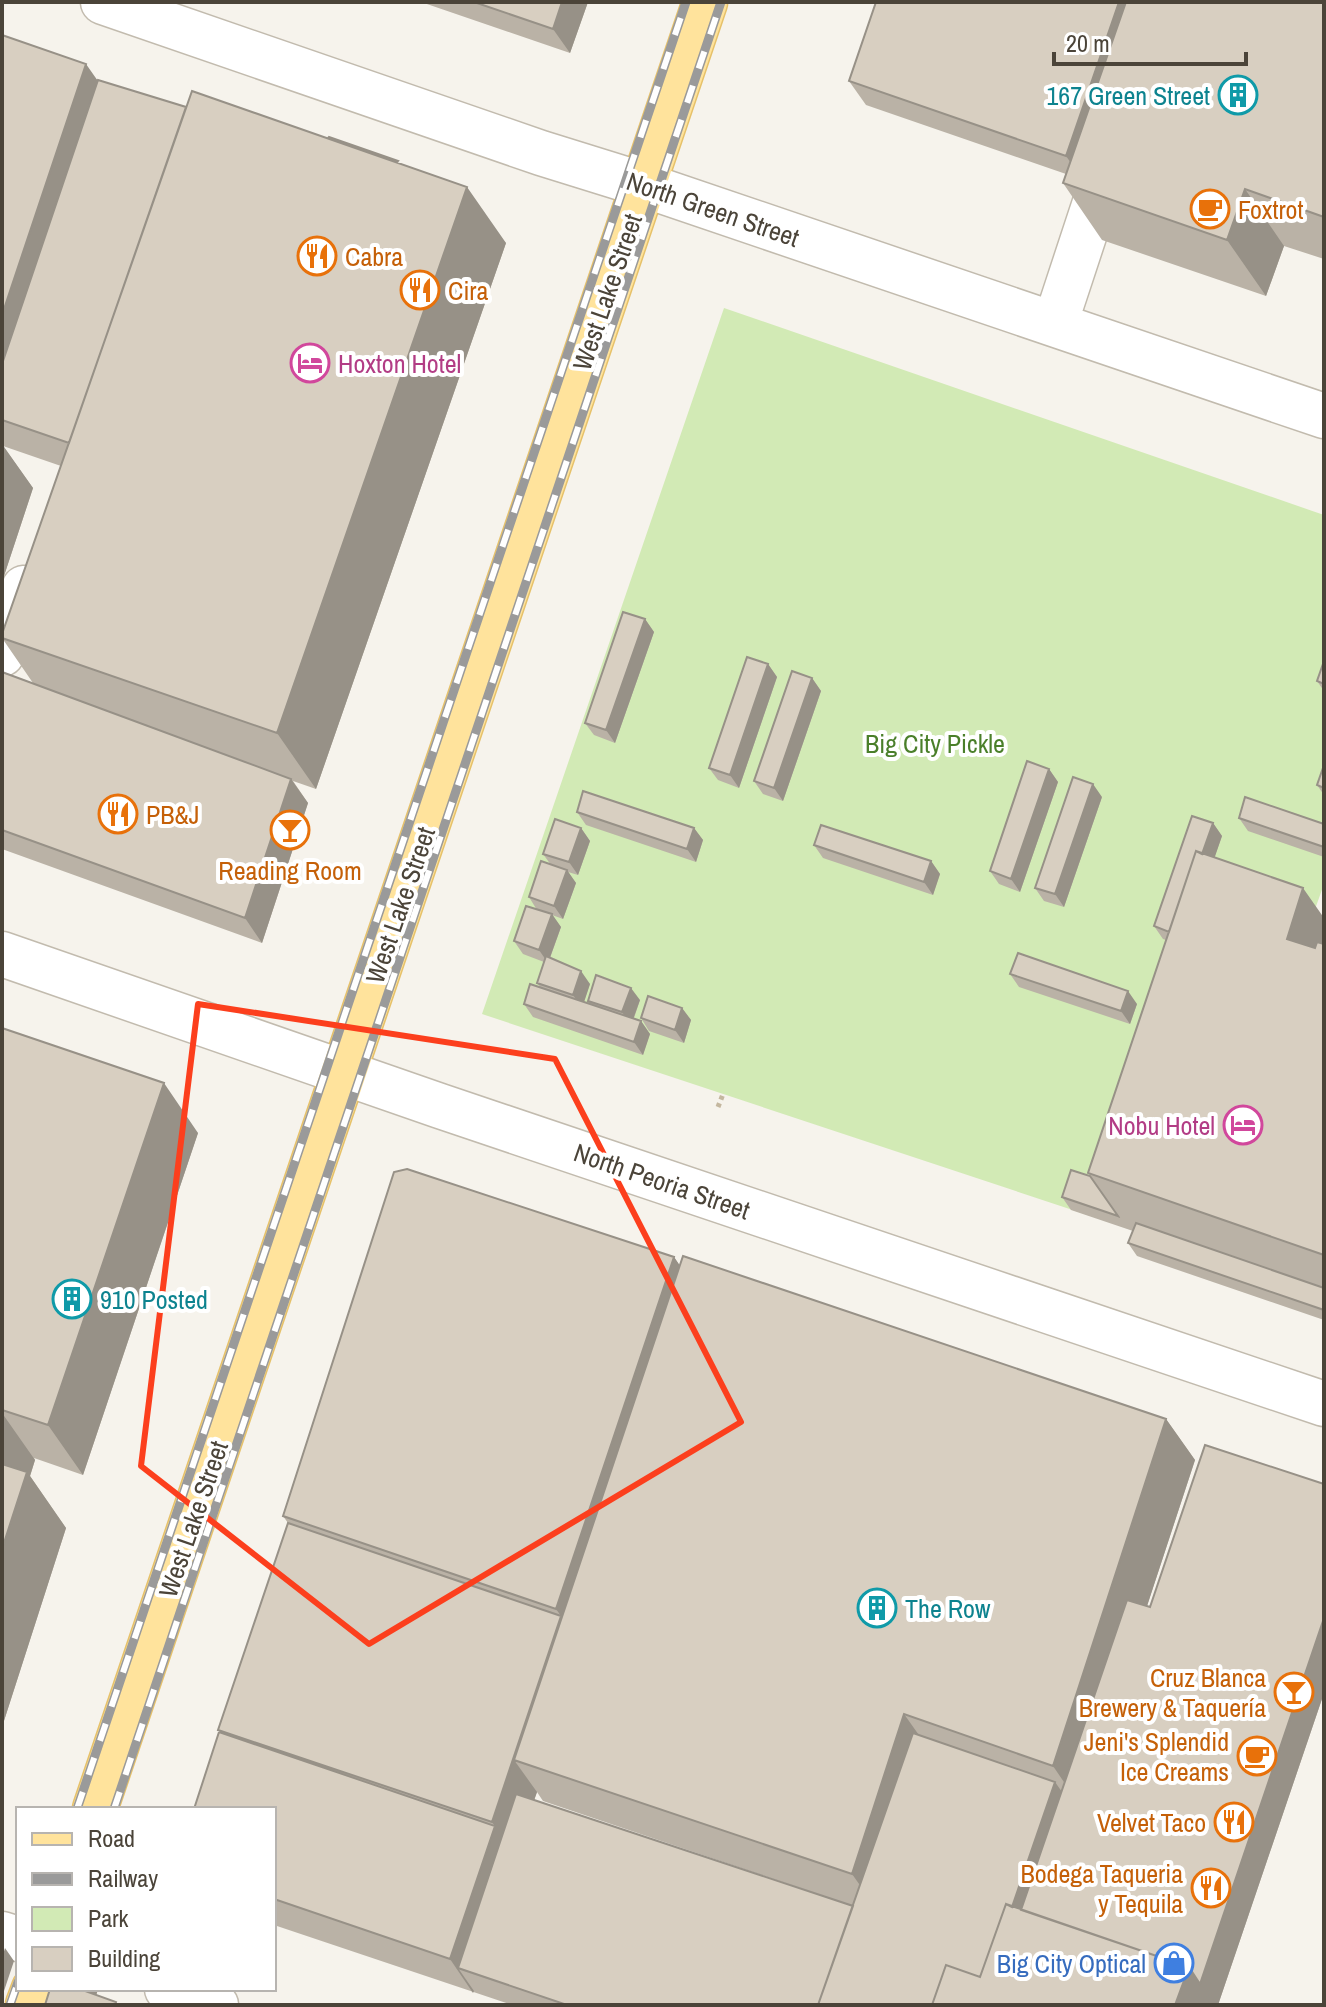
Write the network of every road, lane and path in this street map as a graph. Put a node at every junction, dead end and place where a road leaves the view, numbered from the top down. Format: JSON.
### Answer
{"nodes":[{"id":1,"x":103,"y":2,"type":"edge"},
{"id":2,"x":705,"y":2,"type":"edge"},
{"id":3,"x":1122,"y":123,"type":"edge"},
{"id":4,"x":644,"y":185,"type":"junction"},
{"id":5,"x":1055,"y":324,"type":"junction"},
{"id":6,"x":1324,"y":416,"type":"edge"},
{"id":7,"x":35,"y":556,"type":"edge"},
{"id":8,"x":2,"y":654,"type":"edge"},
{"id":9,"x":2,"y":954,"type":"edge"},
{"id":10,"x":343,"y":1072,"type":"junction"},
{"id":11,"x":723,"y":1094,"type":"dead end"},
{"id":12,"x":718,"y":1107,"type":"dead end"},
{"id":13,"x":1324,"y":1404,"type":"edge"},
{"id":14,"x":96,"y":1807,"type":"edge"},
{"id":15,"x":173,"y":1991,"type":"edge"},
{"id":16,"x":216,"y":2005,"type":"edge"}],
"edges":[{"from":1,"to":4,"type":"street","name":"North Green Street"},
{"from":2,"to":4,"type":"main road","name":"West Lake Street"},
{"from":3,"to":5,"type":"street"},
{"from":4,"to":5,"type":"street","name":"North Green Street"},
{"from":4,"to":10,"type":"main road","name":"West Lake Street"},
{"from":5,"to":6,"type":"street","name":"North Green Street"},
{"from":7,"to":8,"type":"street"},
{"from":9,"to":10,"type":"street","name":"North Peoria Street"},
{"from":10,"to":13,"type":"street","name":"North Peoria Street"},
{"from":10,"to":14,"type":"main road","name":"West Lake Street"},
{"from":11,"to":12,"type":"path"},
{"from":15,"to":16,"type":"street"}]}
